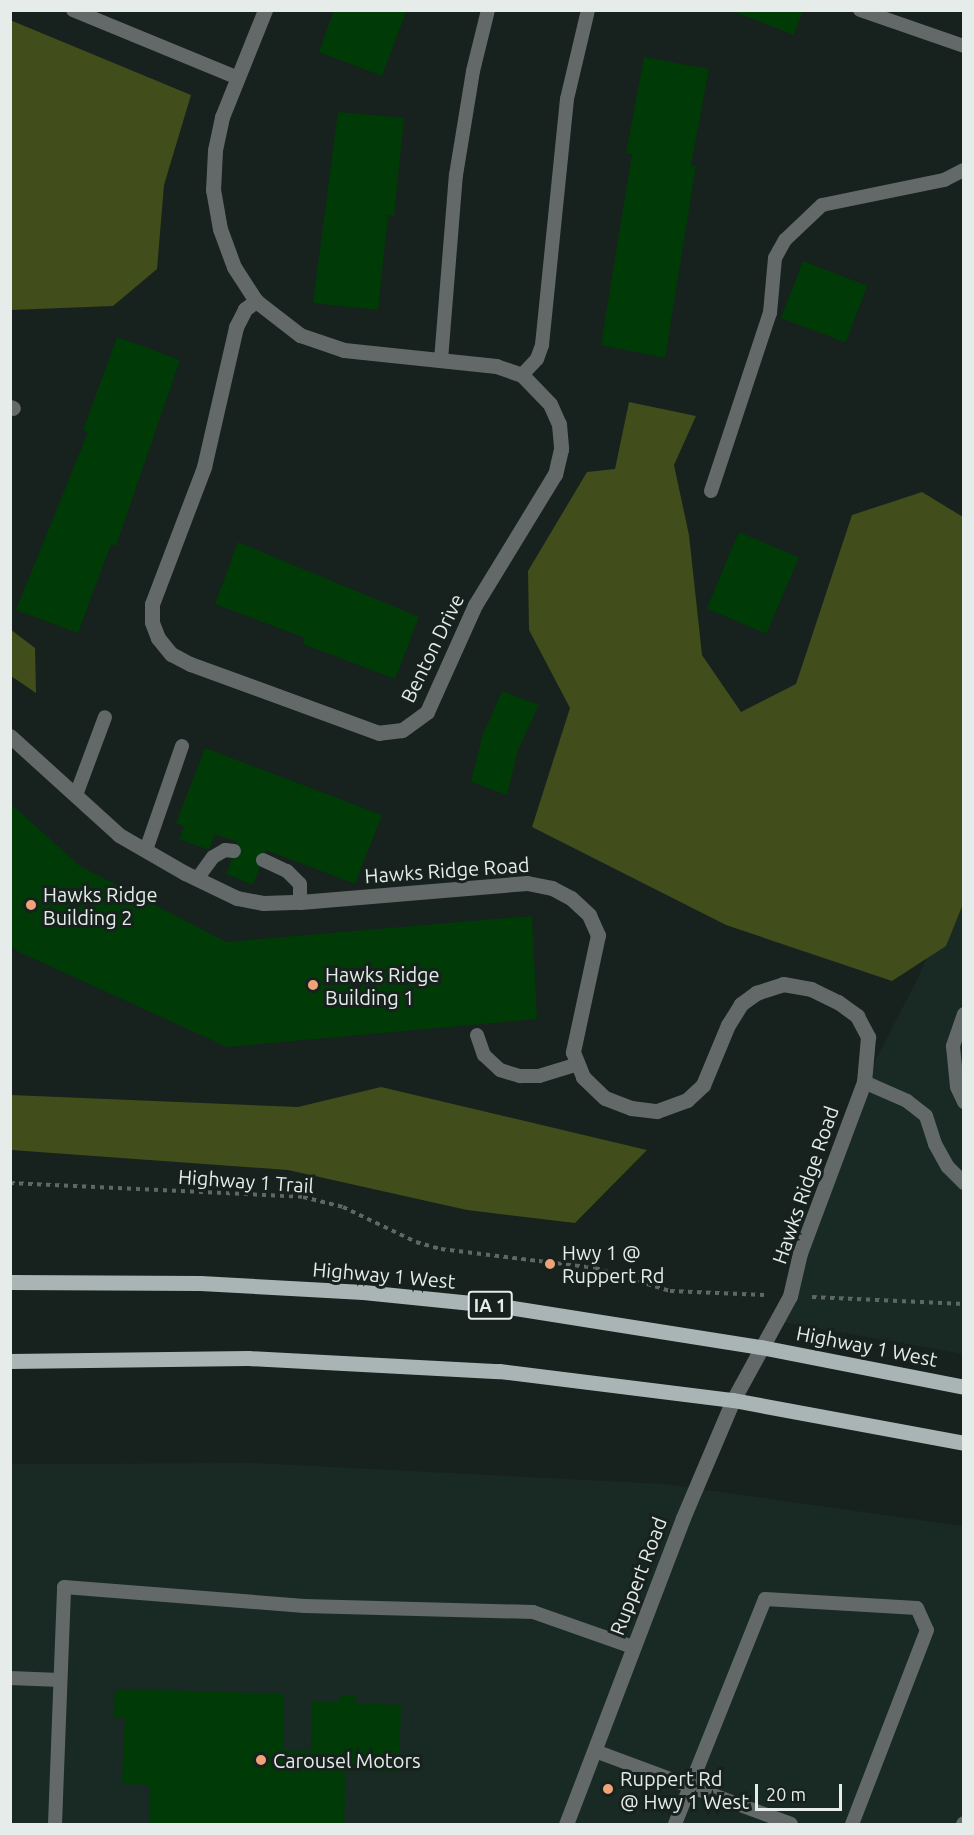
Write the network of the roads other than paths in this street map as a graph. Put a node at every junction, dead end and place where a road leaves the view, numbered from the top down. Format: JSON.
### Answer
{"nodes":[{"id":1,"x":73,"y":10,"type":"edge"},
{"id":2,"x":265,"y":10,"type":"edge"},
{"id":3,"x":488,"y":10,"type":"edge"},
{"id":4,"x":588,"y":10,"type":"edge"},
{"id":5,"x":860,"y":10,"type":"edge"},
{"id":6,"x":963,"y":46,"type":"edge"},
{"id":7,"x":238,"y":78,"type":"junction"},
{"id":8,"x":963,"y":170,"type":"edge"},
{"id":9,"x":256,"y":301,"type":"junction"},
{"id":10,"x":441,"y":360,"type":"junction"},
{"id":11,"x":522,"y":375,"type":"junction"},
{"id":12,"x":711,"y":491,"type":"dead end"},
{"id":13,"x":105,"y":717,"type":"dead end"},
{"id":14,"x":10,"y":736,"type":"edge"},
{"id":15,"x":182,"y":746,"type":"dead end"},
{"id":16,"x":76,"y":795,"type":"junction"},
{"id":17,"x":146,"y":850,"type":"junction"},
{"id":18,"x":234,"y":851,"type":"dead end"},
{"id":19,"x":262,"y":860,"type":"dead end"},
{"id":20,"x":197,"y":879,"type":"junction"},
{"id":21,"x":300,"y":902,"type":"junction"},
{"id":22,"x":963,"y":1014,"type":"edge"},
{"id":23,"x":477,"y":1035,"type":"dead end"},
{"id":24,"x":578,"y":1064,"type":"junction"},
{"id":25,"x":864,"y":1082,"type":"junction"},
{"id":26,"x":963,"y":1102,"type":"edge"},
{"id":27,"x":963,"y":1182,"type":"edge"},
{"id":28,"x":10,"y":1282,"type":"edge"},
{"id":29,"x":761,"y":1347,"type":"junction"},
{"id":30,"x":10,"y":1361,"type":"edge"},
{"id":31,"x":963,"y":1387,"type":"edge"},
{"id":32,"x":733,"y":1400,"type":"junction"},
{"id":33,"x":963,"y":1443,"type":"edge"},
{"id":34,"x":633,"y":1647,"type":"junction"},
{"id":35,"x":10,"y":1678,"type":"edge"},
{"id":36,"x":60,"y":1680,"type":"junction"},
{"id":37,"x":595,"y":1752,"type":"junction"},
{"id":38,"x":689,"y":1789,"type":"junction"},
{"id":39,"x":55,"y":1824,"type":"edge"},
{"id":40,"x":566,"y":1824,"type":"edge"},
{"id":41,"x":675,"y":1824,"type":"edge"},
{"id":42,"x":791,"y":1824,"type":"edge"},
{"id":43,"x":852,"y":1824,"type":"edge"}],
"edges":[{"from":1,"to":7,"type":"lane"},
{"from":2,"to":7,"type":"street","name":"Benton Drive"},
{"from":3,"to":10,"type":"lane"},
{"from":4,"to":11,"type":"lane"},
{"from":5,"to":6,"type":"lane"},
{"from":7,"to":9,"type":"street","name":"Benton Drive"},
{"from":8,"to":12,"type":"lane"},
{"from":9,"to":10,"type":"street","name":"Benton Drive"},
{"from":9,"to":11,"type":"street","name":"Benton Drive"},
{"from":10,"to":11,"type":"street","name":"Benton Drive"},
{"from":13,"to":16,"type":"lane"},
{"from":14,"to":16,"type":"street","name":"Hawks Ridge Road"},
{"from":15,"to":17,"type":"lane"},
{"from":16,"to":17,"type":"street","name":"Hawks Ridge Road"},
{"from":17,"to":20,"type":"street","name":"Hawks Ridge Road"},
{"from":18,"to":20,"type":"lane"},
{"from":19,"to":21,"type":"lane"},
{"from":20,"to":21,"type":"street","name":"Hawks Ridge Road"},
{"from":21,"to":24,"type":"street","name":"Hawks Ridge Road"},
{"from":22,"to":26,"type":"lane"},
{"from":23,"to":24,"type":"lane"},
{"from":24,"to":25,"type":"street","name":"Hawks Ridge Road"},
{"from":25,"to":27,"type":"lane"},
{"from":25,"to":29,"type":"street","name":"Hawks Ridge Road"},
{"from":28,"to":29,"type":"main road","name":"Highway 1 West","number":"IA 1"},
{"from":29,"to":31,"type":"main road","name":"Highway 1 West","number":"IA 1"},
{"from":29,"to":32,"type":"street","name":"Ruppert Road"},
{"from":30,"to":32,"type":"main road"},
{"from":32,"to":33,"type":"main road"},
{"from":32,"to":34,"type":"street","name":"Ruppert Road"},
{"from":34,"to":36,"type":"lane"},
{"from":34,"to":37,"type":"street","name":"Ruppert Road"},
{"from":35,"to":36,"type":"lane"},
{"from":36,"to":39,"type":"lane"},
{"from":37,"to":38,"type":"lane"},
{"from":37,"to":40,"type":"street","name":"Ruppert Road"},
{"from":38,"to":41,"type":"lane"},
{"from":38,"to":42,"type":"lane"},
{"from":38,"to":43,"type":"lane"}]}
